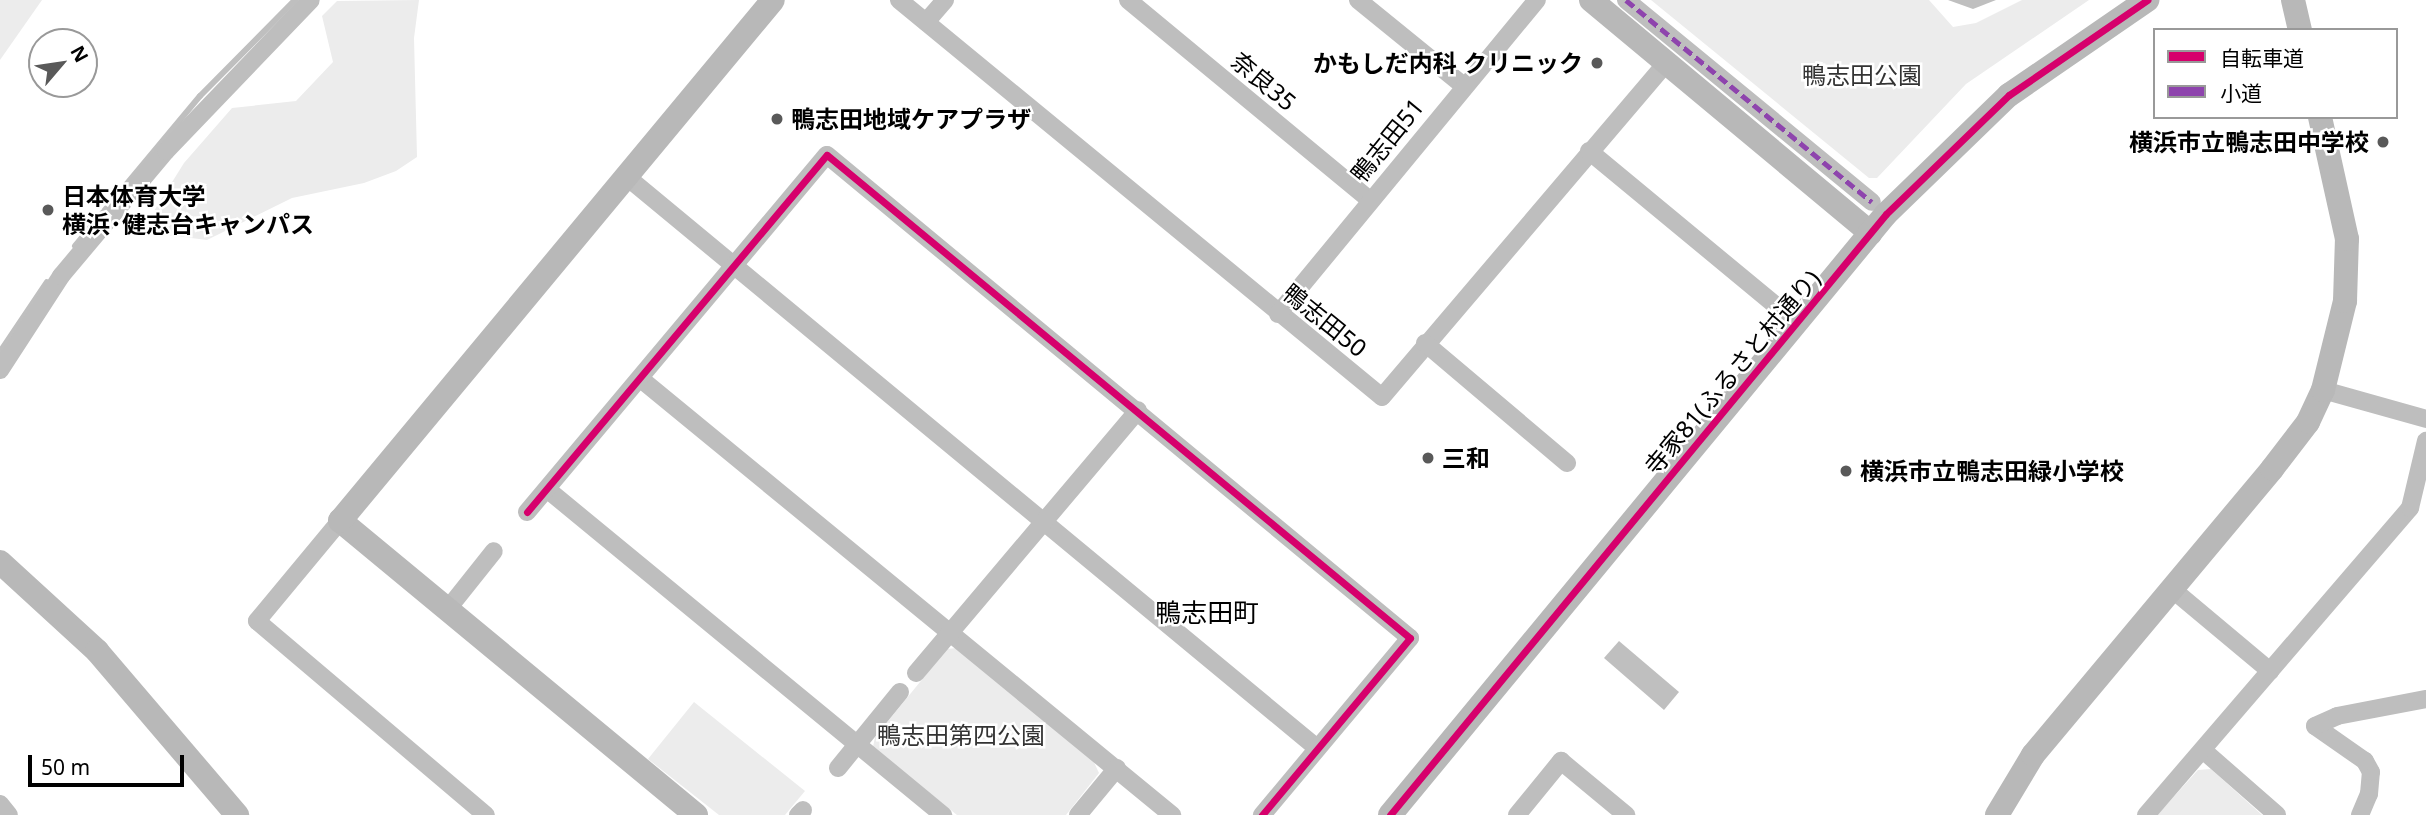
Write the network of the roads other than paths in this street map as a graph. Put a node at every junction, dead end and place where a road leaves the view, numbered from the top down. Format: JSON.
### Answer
{"nodes":[{"id":1,"x":311,"y":0,"type":"edge"},
{"id":2,"x":773,"y":0,"type":"edge"},
{"id":3,"x":898,"y":0,"type":"edge"},
{"id":4,"x":944,"y":0,"type":"edge"},
{"id":5,"x":1128,"y":0,"type":"edge"},
{"id":6,"x":1358,"y":0,"type":"edge"},
{"id":7,"x":1537,"y":0,"type":"edge"},
{"id":8,"x":1591,"y":0,"type":"edge"},
{"id":9,"x":1626,"y":0,"type":"edge"},
{"id":10,"x":2147,"y":0,"type":"edge"},
{"id":11,"x":2293,"y":0,"type":"edge"},
{"id":12,"x":926,"y":22,"type":"junction"},
{"id":13,"x":2300,"y":28,"type":"edge"},
{"id":14,"x":1667,"y":62,"type":"junction"},
{"id":15,"x":1464,"y":86,"type":"junction"},
{"id":16,"x":2320,"y":119,"type":"edge"},
{"id":17,"x":1589,"y":151,"type":"junction"},
{"id":18,"x":627,"y":177,"type":"junction"},
{"id":19,"x":1370,"y":200,"type":"junction"},
{"id":20,"x":1872,"y":202,"type":"dead end"},
{"id":21,"x":1871,"y":233,"type":"junction"},
{"id":22,"x":736,"y":265,"type":"junction"},
{"id":23,"x":1278,"y":314,"type":"junction"},
{"id":24,"x":1797,"y":323,"type":"junction"},
{"id":25,"x":1425,"y":343,"type":"junction"},
{"id":26,"x":0,"y":370,"type":"edge"},
{"id":27,"x":642,"y":380,"type":"junction"},
{"id":28,"x":2323,"y":390,"type":"junction"},
{"id":29,"x":1138,"y":410,"type":"junction"},
{"id":30,"x":2426,"y":419,"type":"edge"},
{"id":31,"x":2426,"y":441,"type":"edge"},
{"id":32,"x":1567,"y":463,"type":"dead end"},
{"id":33,"x":548,"y":490,"type":"junction"},
{"id":34,"x":527,"y":512,"type":"dead end"},
{"id":35,"x":1045,"y":520,"type":"junction"},
{"id":36,"x":340,"y":521,"type":"junction"},
{"id":37,"x":494,"y":551,"type":"dead end"},
{"id":38,"x":0,"y":562,"type":"edge"},
{"id":39,"x":2172,"y":589,"type":"junction"},
{"id":40,"x":447,"y":610,"type":"junction"},
{"id":41,"x":951,"y":631,"type":"junction"},
{"id":42,"x":2270,"y":671,"type":"junction"},
{"id":43,"x":916,"y":673,"type":"dead end"},
{"id":44,"x":900,"y":692,"type":"dead end"},
{"id":45,"x":2426,"y":699,"type":"edge"},
{"id":46,"x":857,"y":745,"type":"junction"},
{"id":47,"x":1317,"y":748,"type":"junction"},
{"id":48,"x":2204,"y":751,"type":"junction"},
{"id":49,"x":838,"y":768,"type":"dead end"},
{"id":50,"x":1116,"y":768,"type":"junction"},
{"id":51,"x":0,"y":804,"type":"edge"},
{"id":52,"x":9,"y":815,"type":"edge"},
{"id":53,"x":237,"y":815,"type":"edge"},
{"id":54,"x":486,"y":815,"type":"edge"},
{"id":55,"x":696,"y":815,"type":"edge"},
{"id":56,"x":943,"y":815,"type":"edge"},
{"id":57,"x":1078,"y":815,"type":"edge"},
{"id":58,"x":1172,"y":815,"type":"edge"},
{"id":59,"x":1262,"y":815,"type":"edge"},
{"id":60,"x":1390,"y":815,"type":"edge"},
{"id":61,"x":1517,"y":815,"type":"edge"},
{"id":62,"x":1626,"y":815,"type":"edge"},
{"id":63,"x":1997,"y":815,"type":"edge"},
{"id":64,"x":2146,"y":815,"type":"edge"},
{"id":65,"x":2277,"y":815,"type":"edge"},
{"id":66,"x":2360,"y":815,"type":"edge"}],
"edges":[{"from":1,"to":26,"type":"street"},
{"from":2,"to":18,"type":"street"},
{"from":3,"to":12,"type":"street","name":"鴨志田50"},
{"from":4,"to":12,"type":"street"},
{"from":5,"to":19,"type":"street","name":"奈良35"},
{"from":6,"to":15,"type":"street"},
{"from":7,"to":15,"type":"street","name":"鴨志田51"},
{"from":8,"to":14,"type":"street"},
{"from":9,"to":20,"type":"street"},
{"from":10,"to":21,"type":"street","name":"寺家81(ふるさと村通り)"},
{"from":11,"to":13,"type":"street"},
{"from":12,"to":23,"type":"street","name":"鴨志田50"},
{"from":14,"to":17,"type":"street","name":"鴨志田50"},
{"from":14,"to":21,"type":"street"},
{"from":15,"to":19,"type":"street","name":"鴨志田51"},
{"from":16,"to":28,"type":"street"},
{"from":17,"to":24,"type":"street"},
{"from":17,"to":25,"type":"street","name":"鴨志田50"},
{"from":18,"to":22,"type":"street"},
{"from":18,"to":36,"type":"street"},
{"from":19,"to":23,"type":"street","name":"鴨志田51"},
{"from":21,"to":24,"type":"street","name":"寺家81(ふるさと村通り)"},
{"from":22,"to":27,"type":"street"},
{"from":22,"to":29,"type":"street"},
{"from":22,"to":35,"type":"street"},
{"from":23,"to":25,"type":"street","name":"鴨志田50"},
{"from":24,"to":60,"type":"street","name":"寺家81(ふるさと村通り)"},
{"from":25,"to":32,"type":"street"},
{"from":27,"to":33,"type":"street"},
{"from":27,"to":41,"type":"street"},
{"from":28,"to":30,"type":"street"},
{"from":28,"to":39,"type":"street"},
{"from":29,"to":35,"type":"street"},
{"from":29,"to":47,"type":"street"},
{"from":31,"to":42,"type":"street"},
{"from":33,"to":34,"type":"street"},
{"from":33,"to":46,"type":"street"},
{"from":35,"to":41,"type":"street"},
{"from":35,"to":47,"type":"street"},
{"from":36,"to":40,"type":"street"},
{"from":36,"to":54,"type":"street"},
{"from":37,"to":40,"type":"street"},
{"from":38,"to":53,"type":"street"},
{"from":39,"to":42,"type":"street"},
{"from":39,"to":63,"type":"street"},
{"from":40,"to":55,"type":"street"},
{"from":41,"to":43,"type":"street"},
{"from":41,"to":50,"type":"street"},
{"from":42,"to":48,"type":"street"},
{"from":44,"to":46,"type":"street"},
{"from":45,"to":66,"type":"street"},
{"from":46,"to":49,"type":"street"},
{"from":46,"to":56,"type":"street"},
{"from":47,"to":59,"type":"street"},
{"from":48,"to":64,"type":"street"},
{"from":48,"to":65,"type":"street"},
{"from":50,"to":57,"type":"street"},
{"from":50,"to":58,"type":"street"},
{"from":51,"to":52,"type":"street"},
{"from":61,"to":62,"type":"street"}]}
